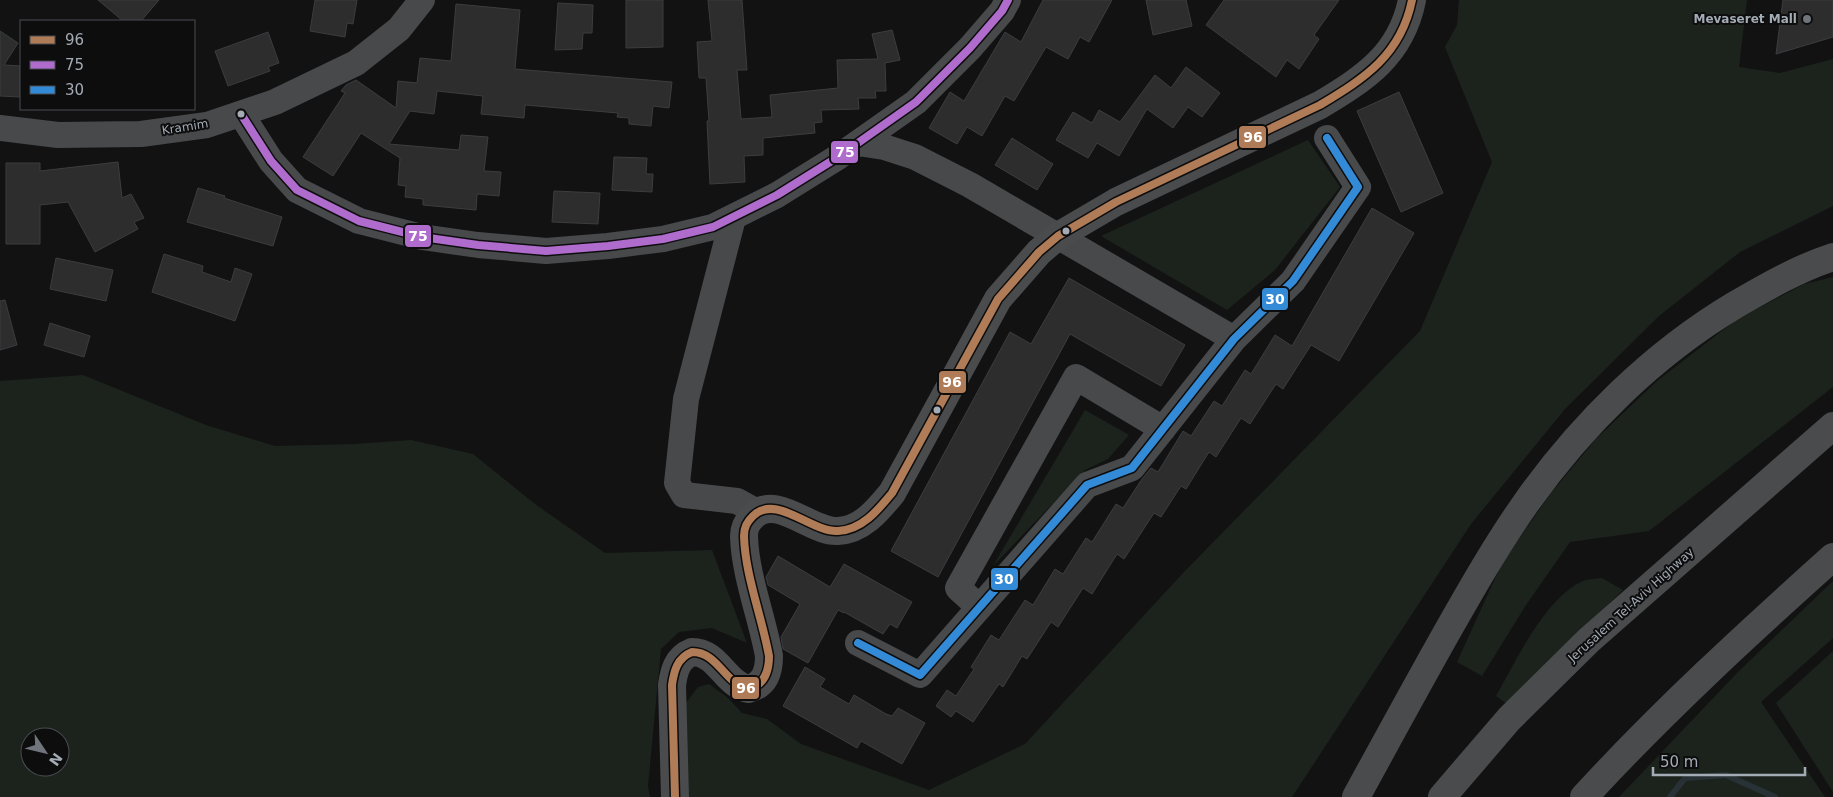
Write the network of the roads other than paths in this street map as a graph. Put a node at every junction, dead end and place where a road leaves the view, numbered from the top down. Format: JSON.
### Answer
{"nodes":[{"id":1,"x":422,"y":0,"type":"edge"},
{"id":2,"x":1008,"y":0,"type":"edge"},
{"id":3,"x":1412,"y":0,"type":"edge"},
{"id":4,"x":241,"y":114,"type":"junction"},
{"id":5,"x":0,"y":128,"type":"edge"},
{"id":6,"x":1327,"y":138,"type":"dead end"},
{"id":7,"x":858,"y":143,"type":"junction"},
{"id":8,"x":733,"y":218,"type":"junction"},
{"id":9,"x":1058,"y":236,"type":"junction"},
{"id":10,"x":1833,"y":239,"type":"edge"},
{"id":11,"x":1833,"y":257,"type":"edge"},
{"id":12,"x":1234,"y":339,"type":"junction"},
{"id":13,"x":1676,"y":346,"type":"junction"},
{"id":14,"x":1833,"y":426,"type":"edge"},
{"id":15,"x":1163,"y":429,"type":"junction"},
{"id":16,"x":758,"y":512,"type":"junction"},
{"id":17,"x":1833,"y":557,"type":"edge"},
{"id":18,"x":979,"y":607,"type":"junction"},
{"id":19,"x":858,"y":643,"type":"dead end"},
{"id":20,"x":675,"y":797,"type":"edge"},
{"id":21,"x":1356,"y":797,"type":"edge"},
{"id":22,"x":1442,"y":797,"type":"edge"},
{"id":23,"x":1584,"y":797,"type":"edge"}],
"edges":[{"from":1,"to":4,"type":"street","name":"Kramim"},
{"from":2,"to":7,"type":"street"},
{"from":3,"to":9,"type":"main road"},
{"from":4,"to":5,"type":"street","name":"Kramim"},
{"from":4,"to":8,"type":"street"},
{"from":6,"to":12,"type":"street"},
{"from":7,"to":8,"type":"street"},
{"from":7,"to":9,"type":"street"},
{"from":8,"to":16,"type":"street"},
{"from":9,"to":12,"type":"street"},
{"from":9,"to":16,"type":"main road"},
{"from":10,"to":13,"type":"main road"},
{"from":11,"to":13,"type":"main road"},
{"from":12,"to":15,"type":"street"},
{"from":13,"to":21,"type":"main road"},
{"from":14,"to":22,"type":"main road","name":"Jerusalem Tel-Aviv Highway"},
{"from":15,"to":18,"type":"street"},
{"from":15,"to":18,"type":"street"},
{"from":16,"to":20,"type":"main road"},
{"from":17,"to":23,"type":"main road"},
{"from":18,"to":19,"type":"street"}]}
